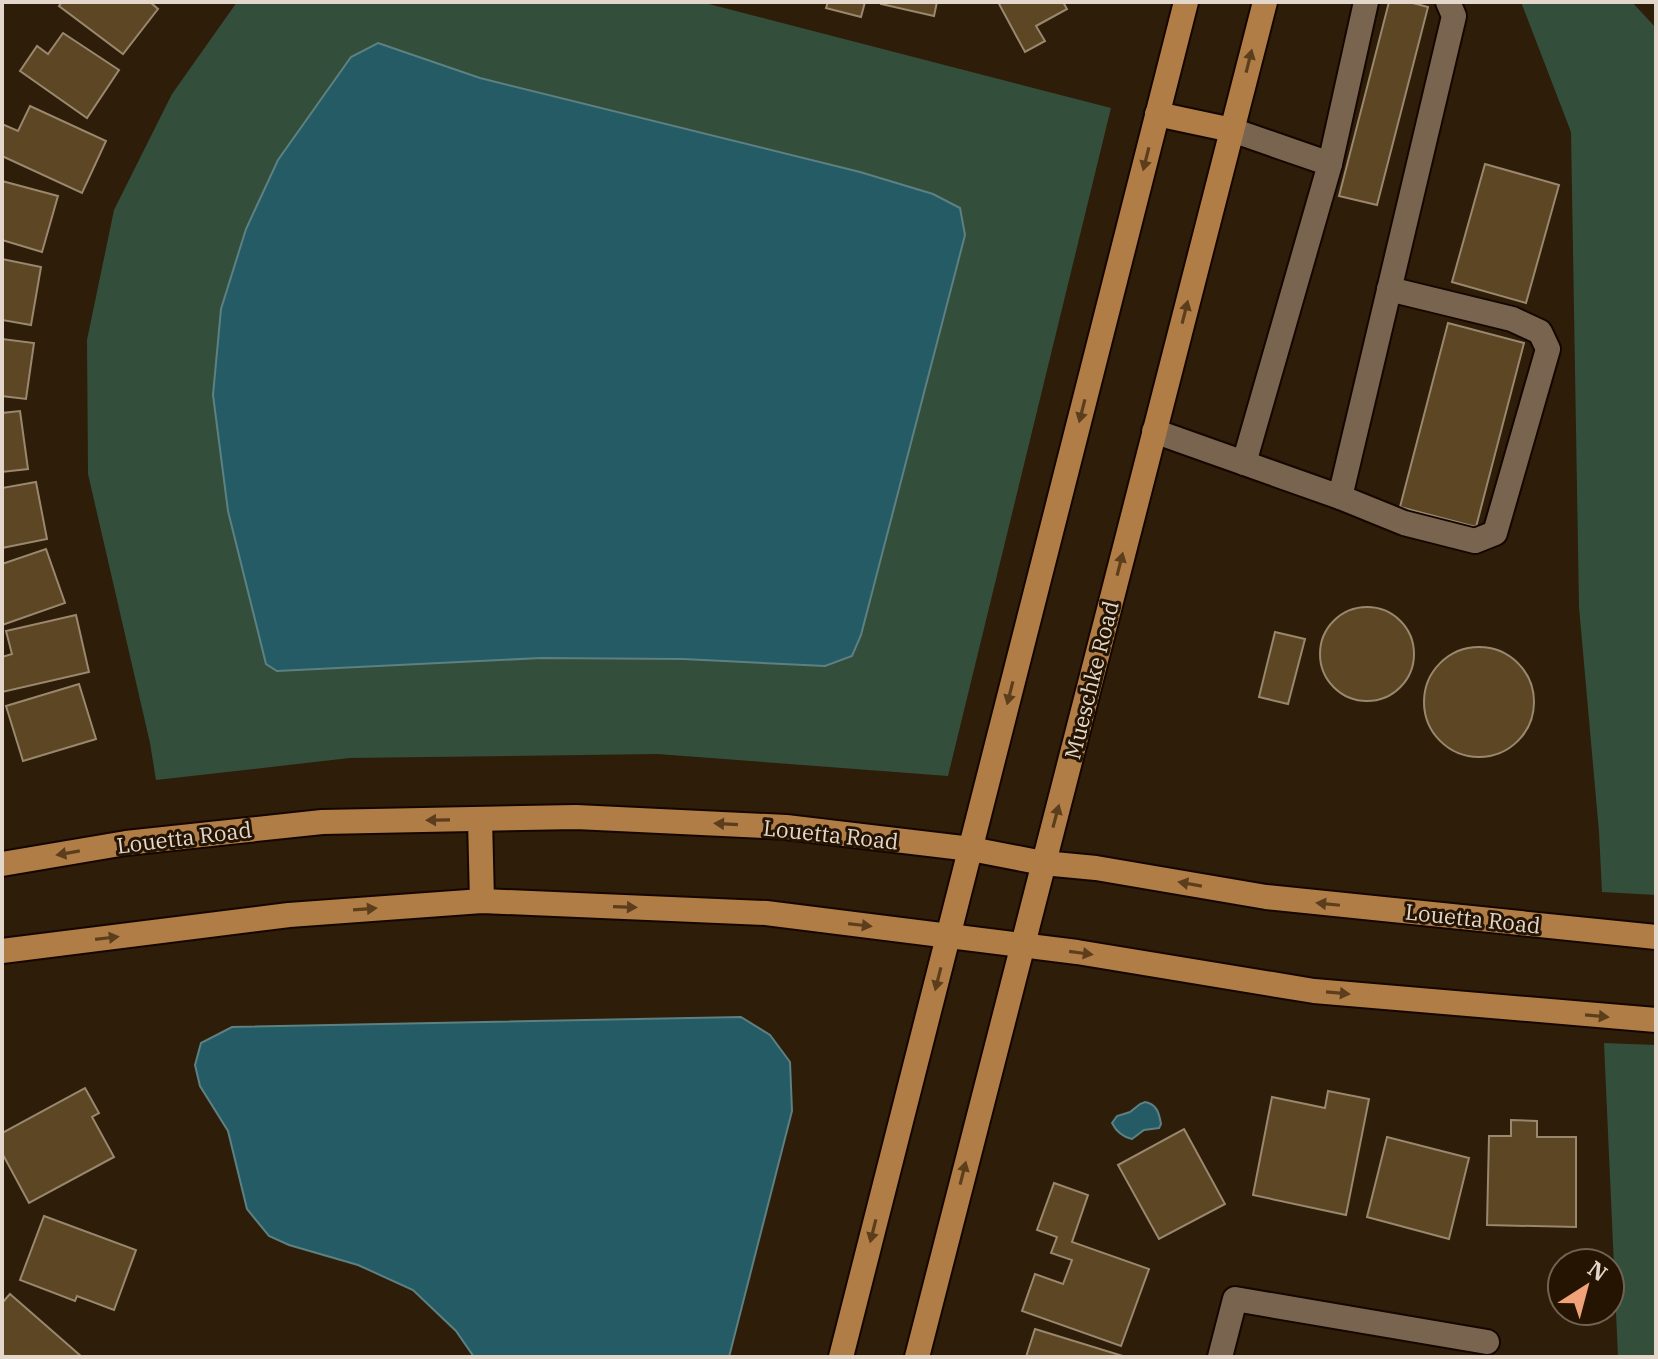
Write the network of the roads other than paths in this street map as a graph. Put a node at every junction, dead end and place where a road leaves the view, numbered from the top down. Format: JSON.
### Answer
{"nodes":[{"id":1,"x":1186,"y":2,"type":"edge"},
{"id":2,"x":1265,"y":2,"type":"edge"},
{"id":3,"x":1366,"y":2,"type":"edge"},
{"id":4,"x":1448,"y":2,"type":"edge"},
{"id":5,"x":1157,"y":114,"type":"junction"},
{"id":6,"x":1232,"y":130,"type":"junction"},
{"id":7,"x":1330,"y":164,"type":"junction"},
{"id":8,"x":1389,"y":289,"type":"junction"},
{"id":9,"x":1154,"y":431,"type":"junction"},
{"id":10,"x":1244,"y":463,"type":"junction"},
{"id":11,"x":1340,"y":497,"type":"junction"},
{"id":12,"x":480,"y":819,"type":"junction"},
{"id":13,"x":971,"y":849,"type":"junction"},
{"id":14,"x":1043,"y":863,"type":"junction"},
{"id":15,"x":2,"y":864,"type":"edge"},
{"id":16,"x":482,"y":901,"type":"junction"},
{"id":17,"x":948,"y":936,"type":"junction"},
{"id":18,"x":1656,"y":937,"type":"edge"},
{"id":19,"x":1021,"y":946,"type":"junction"},
{"id":20,"x":2,"y":951,"type":"edge"},
{"id":21,"x":1656,"y":1020,"type":"edge"},
{"id":22,"x":1487,"y":1342,"type":"dead end"},
{"id":23,"x":841,"y":1357,"type":"edge"},
{"id":24,"x":917,"y":1357,"type":"edge"},
{"id":25,"x":1220,"y":1357,"type":"edge"}],
"edges":[{"from":1,"to":5,"type":"main road"},
{"from":6,"to":2,"type":"main road","name":"Mueschke Road","one_way":true},
{"from":3,"to":7,"type":"street"},
{"from":4,"to":8,"type":"street"},
{"from":5,"to":6,"type":"main road"},
{"from":5,"to":13,"type":"main road","one_way":true},
{"from":6,"to":7,"type":"street"},
{"from":9,"to":6,"type":"main road","name":"Mueschke Road","one_way":true},
{"from":7,"to":10,"type":"street"},
{"from":8,"to":11,"type":"street"},
{"from":8,"to":11,"type":"street"},
{"from":9,"to":10,"type":"street"},
{"from":14,"to":9,"type":"main road","name":"Mueschke Road","one_way":true},
{"from":10,"to":11,"type":"street"},
{"from":13,"to":12,"type":"main road","name":"Louetta Road","one_way":true},
{"from":12,"to":15,"type":"main road","name":"Louetta Road","one_way":true},
{"from":12,"to":16,"type":"main road"},
{"from":13,"to":14,"type":"main road","name":"Louetta Road"},
{"from":13,"to":17,"type":"main road"},
{"from":18,"to":14,"type":"main road","name":"Louetta Road","one_way":true},
{"from":14,"to":19,"type":"main road","name":"Mueschke Road"},
{"from":16,"to":17,"type":"main road","one_way":true},
{"from":20,"to":16,"type":"main road","one_way":true},
{"from":17,"to":19,"type":"main road"},
{"from":17,"to":23,"type":"main road","one_way":true},
{"from":19,"to":21,"type":"main road","one_way":true},
{"from":24,"to":19,"type":"main road","name":"Mueschke Road","one_way":true},
{"from":22,"to":25,"type":"street"}]}
